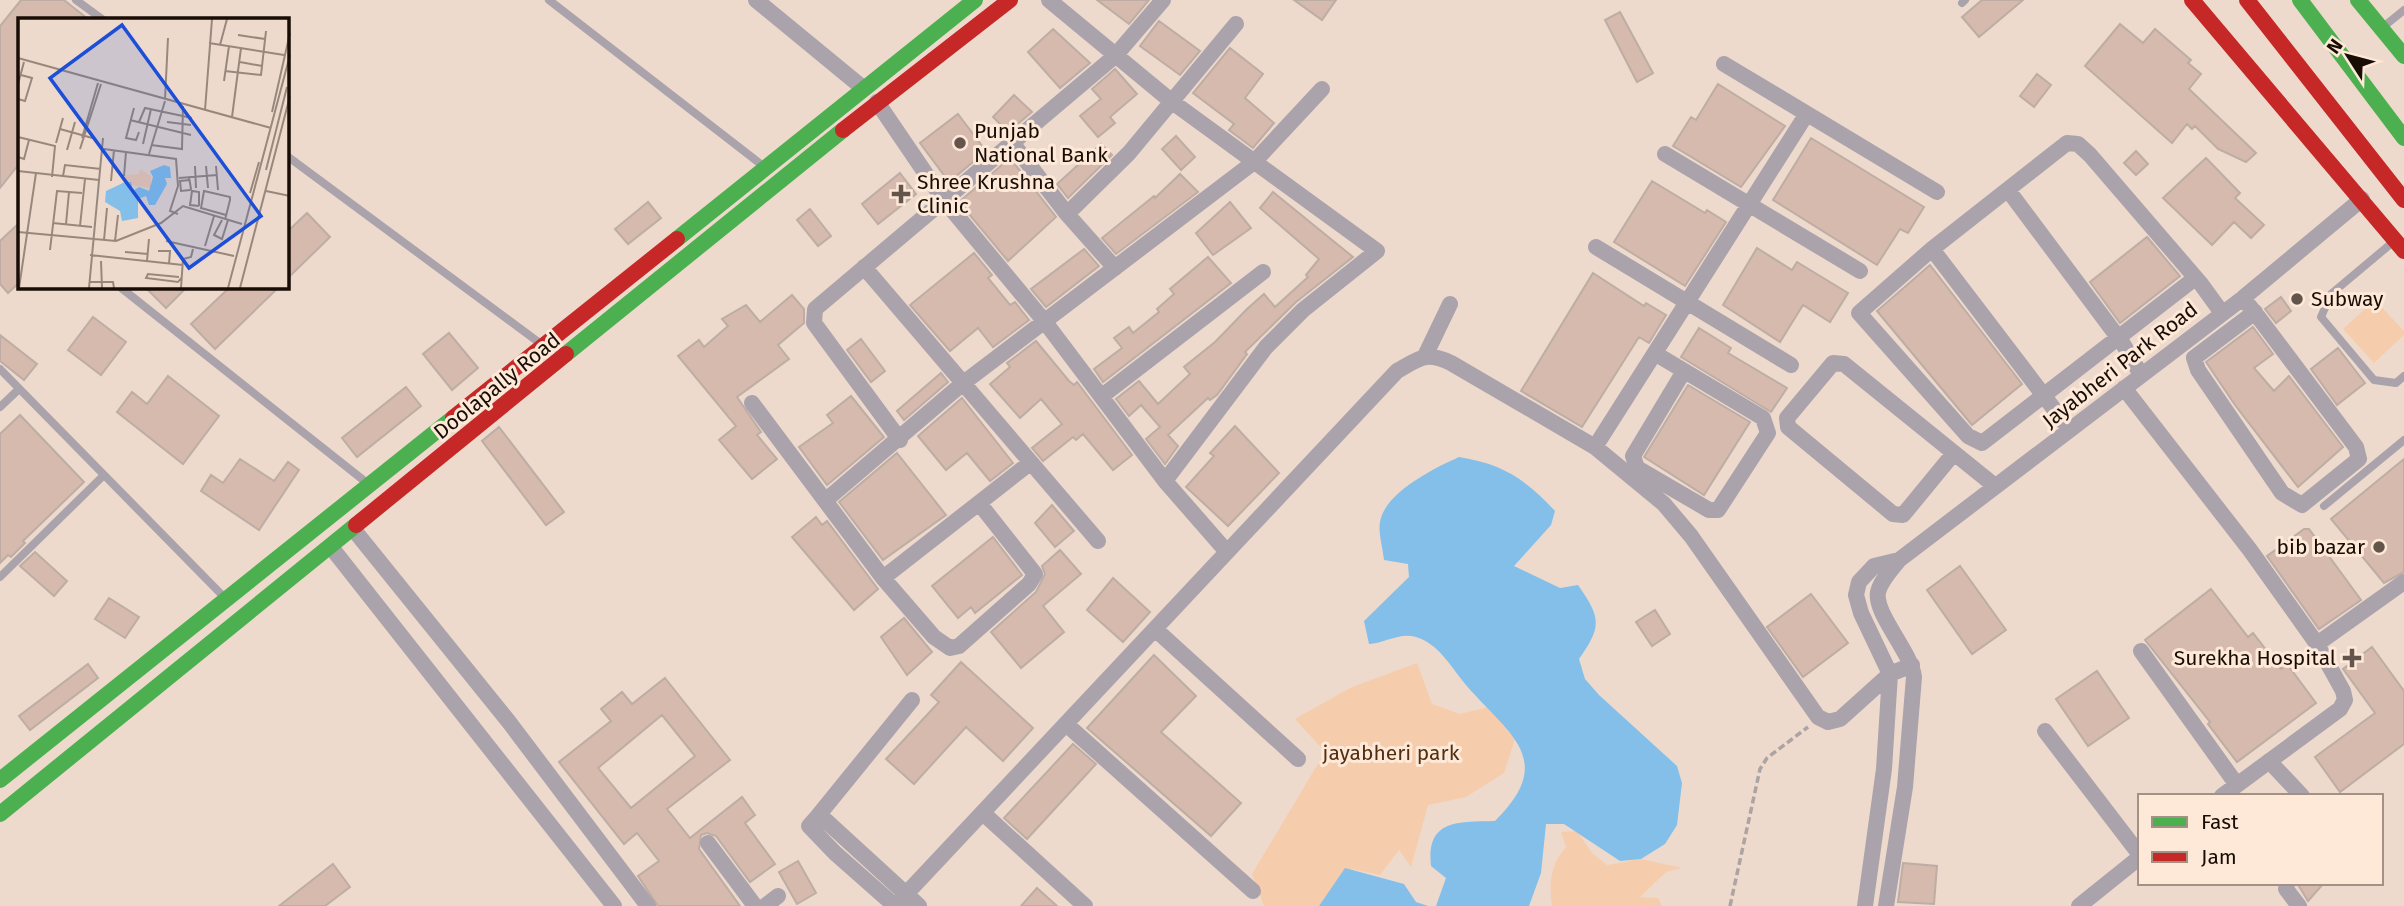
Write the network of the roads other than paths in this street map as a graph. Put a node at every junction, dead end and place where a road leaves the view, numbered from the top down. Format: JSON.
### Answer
{"nodes":[{"id":1,"x":76,"y":0,"type":"edge"},
{"id":2,"x":549,"y":0,"type":"edge"},
{"id":3,"x":756,"y":0,"type":"edge"},
{"id":4,"x":975,"y":0,"type":"edge"},
{"id":5,"x":1010,"y":0,"type":"edge"},
{"id":6,"x":1049,"y":0,"type":"edge"},
{"id":7,"x":1163,"y":0,"type":"edge"},
{"id":8,"x":2192,"y":0,"type":"edge"},
{"id":9,"x":2247,"y":0,"type":"edge"},
{"id":10,"x":2300,"y":0,"type":"edge"},
{"id":11,"x":2358,"y":0,"type":"edge"},
{"id":12,"x":2404,"y":10,"type":"edge"},
{"id":13,"x":101,"y":18,"type":"edge"},
{"id":14,"x":1236,"y":24,"type":"dead end"},
{"id":15,"x":2383,"y":27,"type":"junction"},
{"id":16,"x":1115,"y":56,"type":"junction"},
{"id":17,"x":2404,"y":56,"type":"edge"},
{"id":18,"x":1724,"y":64,"type":"dead end"},
{"id":19,"x":863,"y":88,"type":"junction"},
{"id":20,"x":1322,"y":89,"type":"dead end"},
{"id":21,"x":1171,"y":101,"type":"junction"},
{"id":22,"x":877,"y":102,"type":"junction"},
{"id":23,"x":1806,"y":115,"type":"junction"},
{"id":24,"x":2404,"y":138,"type":"edge"},
{"id":25,"x":1013,"y":144,"type":"junction"},
{"id":26,"x":1665,"y":154,"type":"dead end"},
{"id":27,"x":289,"y":157,"type":"edge"},
{"id":28,"x":1254,"y":162,"type":"junction"},
{"id":29,"x":767,"y":169,"type":"junction"},
{"id":30,"x":2008,"y":190,"type":"junction"},
{"id":31,"x":1937,"y":192,"type":"dead end"},
{"id":32,"x":943,"y":199,"type":"junction"},
{"id":33,"x":2362,"y":199,"type":"junction"},
{"id":34,"x":2404,"y":200,"type":"edge"},
{"id":35,"x":1749,"y":204,"type":"junction"},
{"id":36,"x":1067,"y":214,"type":"junction"},
{"id":37,"x":2400,"y":246,"type":"edge"},
{"id":38,"x":1596,"y":247,"type":"dead end"},
{"id":39,"x":1932,"y":249,"type":"junction"},
{"id":40,"x":864,"y":267,"type":"junction"},
{"id":41,"x":1115,"y":268,"type":"junction"},
{"id":42,"x":1860,"y":271,"type":"dead end"},
{"id":43,"x":1263,"y":272,"type":"dead end"},
{"id":44,"x":2194,"y":279,"type":"junction"},
{"id":45,"x":123,"y":289,"type":"edge"},
{"id":46,"x":2243,"y":298,"type":"junction"},
{"id":47,"x":1688,"y":301,"type":"junction"},
{"id":48,"x":1450,"y":304,"type":"dead end"},
{"id":49,"x":2255,"y":312,"type":"junction"},
{"id":50,"x":2222,"y":313,"type":"junction"},
{"id":51,"x":1045,"y":322,"type":"junction"},
{"id":52,"x":2117,"y":337,"type":"junction"},
{"id":53,"x":542,"y":344,"type":"junction"},
{"id":54,"x":1656,"y":354,"type":"junction"},
{"id":55,"x":1425,"y":355,"type":"junction"},
{"id":56,"x":561,"y":360,"type":"junction"},
{"id":57,"x":1791,"y":365,"type":"dead end"},
{"id":58,"x":0,"y":369,"type":"edge"},
{"id":59,"x":1684,"y":370,"type":"junction"},
{"id":60,"x":2140,"y":373,"type":"junction"},
{"id":61,"x":2404,"y":376,"type":"edge"},
{"id":62,"x":962,"y":384,"type":"junction"},
{"id":63,"x":2124,"y":388,"type":"junction"},
{"id":64,"x":19,"y":389,"type":"junction"},
{"id":65,"x":2044,"y":395,"type":"junction"},
{"id":66,"x":1102,"y":397,"type":"junction"},
{"id":67,"x":752,"y":403,"type":"dead end"},
{"id":68,"x":0,"y":407,"type":"edge"},
{"id":69,"x":2070,"y":430,"type":"junction"},
{"id":70,"x":900,"y":440,"type":"junction"},
{"id":71,"x":2404,"y":440,"type":"edge"},
{"id":72,"x":1595,"y":447,"type":"junction"},
{"id":73,"x":1954,"y":453,"type":"junction"},
{"id":74,"x":1030,"y":463,"type":"junction"},
{"id":75,"x":104,"y":475,"type":"junction"},
{"id":76,"x":1166,"y":481,"type":"junction"},
{"id":77,"x":369,"y":484,"type":"junction"},
{"id":78,"x":1653,"y":486,"type":"junction"},
{"id":79,"x":1995,"y":486,"type":"junction"},
{"id":80,"x":826,"y":500,"type":"junction"},
{"id":81,"x":979,"y":503,"type":"junction"},
{"id":82,"x":2325,"y":506,"type":"dead end"},
{"id":83,"x":354,"y":530,"type":"junction"},
{"id":84,"x":1098,"y":541,"type":"dead end"},
{"id":85,"x":331,"y":547,"type":"junction"},
{"id":86,"x":1227,"y":552,"type":"junction"},
{"id":87,"x":1899,"y":560,"type":"junction"},
{"id":88,"x":0,"y":577,"type":"edge"},
{"id":89,"x":883,"y":578,"type":"junction"},
{"id":90,"x":2404,"y":582,"type":"edge"},
{"id":91,"x":226,"y":599,"type":"junction"},
{"id":92,"x":1155,"y":629,"type":"junction"},
{"id":93,"x":170,"y":643,"type":"junction"},
{"id":94,"x":2317,"y":644,"type":"junction"},
{"id":95,"x":2141,"y":651,"type":"dead end"},
{"id":96,"x":187,"y":662,"type":"junction"},
{"id":97,"x":1912,"y":665,"type":"junction"},
{"id":98,"x":1890,"y":674,"type":"junction"},
{"id":99,"x":473,"y":678,"type":"junction"},
{"id":100,"x":450,"y":698,"type":"junction"},
{"id":101,"x":912,"y":700,"type":"dead end"},
{"id":102,"x":1066,"y":724,"type":"junction"},
{"id":103,"x":2045,"y":732,"type":"dead end"},
{"id":104,"x":1298,"y":759,"type":"dead end"},
{"id":105,"x":2269,"y":761,"type":"junction"},
{"id":106,"x":0,"y":780,"type":"edge"},
{"id":107,"x":2237,"y":785,"type":"junction"},
{"id":108,"x":2225,"y":794,"type":"edge"},
{"id":109,"x":2300,"y":794,"type":"edge"},
{"id":110,"x":5,"y":810,"type":"edge"},
{"id":111,"x":984,"y":814,"type":"junction"},
{"id":112,"x":708,"y":844,"type":"dead end"},
{"id":113,"x":2138,"y":853,"type":"edge"},
{"id":114,"x":2138,"y":858,"type":"edge"},
{"id":115,"x":613,"y":860,"type":"junction"},
{"id":116,"x":590,"y":876,"type":"junction"},
{"id":117,"x":2288,"y":885,"type":"edge"},
{"id":118,"x":1253,"y":891,"type":"dead end"},
{"id":119,"x":901,"y":900,"type":"edge"},
{"id":120,"x":614,"y":906,"type":"edge"},
{"id":121,"x":648,"y":906,"type":"edge"},
{"id":122,"x":755,"y":906,"type":"edge"},
{"id":123,"x":919,"y":906,"type":"edge"},
{"id":124,"x":1085,"y":906,"type":"edge"},
{"id":125,"x":1865,"y":906,"type":"edge"},
{"id":126,"x":1886,"y":906,"type":"edge"},
{"id":127,"x":2079,"y":906,"type":"edge"},
{"id":128,"x":2298,"y":906,"type":"edge"}],
"edges":[{"from":1,"to":13,"type":"lane"},
{"from":2,"to":29,"type":"lane"},
{"from":3,"to":19,"type":"street"},
{"from":4,"to":19,"type":"main road","name":"Doolapally Road"},
{"from":5,"to":22,"type":"main road","name":"Doolapally Road"},
{"from":6,"to":16,"type":"street"},
{"from":7,"to":16,"type":"street"},
{"from":8,"to":33,"type":"main road"},
{"from":9,"to":34,"type":"main road"},
{"from":10,"to":24,"type":"main road"},
{"from":11,"to":15,"type":"main road"},
{"from":12,"to":15,"type":"lane"},
{"from":14,"to":21,"type":"street"},
{"from":15,"to":17,"type":"main road"},
{"from":16,"to":21,"type":"street"},
{"from":16,"to":25,"type":"street"},
{"from":18,"to":23,"type":"street"},
{"from":19,"to":29,"type":"main road","name":"Doolapally Road"},
{"from":20,"to":28,"type":"street"},
{"from":21,"to":28,"type":"street"},
{"from":21,"to":36,"type":"street"},
{"from":22,"to":32,"type":"street"},
{"from":22,"to":56,"type":"main road","name":"Doolapally Road"},
{"from":23,"to":31,"type":"street"},
{"from":23,"to":35,"type":"street"},
{"from":25,"to":32,"type":"street"},
{"from":25,"to":36,"type":"street"},
{"from":26,"to":35,"type":"street"},
{"from":27,"to":53,"type":"lane"},
{"from":28,"to":41,"type":"street"},
{"from":28,"to":76,"type":"street"},
{"from":29,"to":53,"type":"main road","name":"Doolapally Road"},
{"from":30,"to":39,"type":"street"},
{"from":30,"to":44,"type":"street"},
{"from":30,"to":52,"type":"street"},
{"from":32,"to":40,"type":"street"},
{"from":32,"to":51,"type":"street"},
{"from":33,"to":37,"type":"main road"},
{"from":33,"to":46,"type":"street","name":"Jayabheri Park Road"},
{"from":35,"to":42,"type":"street"},
{"from":35,"to":47,"type":"street"},
{"from":36,"to":41,"type":"street"},
{"from":37,"to":61,"type":"lane"},
{"from":38,"to":47,"type":"street"},
{"from":39,"to":65,"type":"street"},
{"from":39,"to":65,"type":"street"},
{"from":40,"to":62,"type":"street"},
{"from":40,"to":70,"type":"street"},
{"from":41,"to":51,"type":"street"},
{"from":43,"to":66,"type":"street"},
{"from":44,"to":50,"type":"street"},
{"from":44,"to":52,"type":"street"},
{"from":45,"to":77,"type":"lane"},
{"from":46,"to":49,"type":"street"},
{"from":46,"to":50,"type":"street","name":"Jayabheri Park Road"},
{"from":47,"to":54,"type":"street"},
{"from":47,"to":57,"type":"street"},
{"from":48,"to":55,"type":"street"},
{"from":49,"to":49,"type":"street"},
{"from":50,"to":60,"type":"street","name":"Jayabheri Park Road"},
{"from":51,"to":62,"type":"street"},
{"from":51,"to":66,"type":"street"},
{"from":52,"to":60,"type":"street"},
{"from":52,"to":65,"type":"street"},
{"from":53,"to":56,"type":"lane"},
{"from":53,"to":77,"type":"main road","name":"Doolapally Road"},
{"from":54,"to":59,"type":"street"},
{"from":54,"to":72,"type":"street"},
{"from":55,"to":72,"type":"street"},
{"from":55,"to":86,"type":"street"},
{"from":56,"to":83,"type":"main road","name":"Doolapally Road"},
{"from":58,"to":64,"type":"lane"},
{"from":59,"to":78,"type":"street"},
{"from":59,"to":78,"type":"street"},
{"from":60,"to":63,"type":"street","name":"Jayabheri Park Road"},
{"from":62,"to":70,"type":"street"},
{"from":62,"to":74,"type":"street"},
{"from":63,"to":69,"type":"street","name":"Jayabheri Park Road"},
{"from":63,"to":94,"type":"street"},
{"from":64,"to":68,"type":"lane"},
{"from":64,"to":75,"type":"lane"},
{"from":65,"to":69,"type":"street"},
{"from":66,"to":76,"type":"street"},
{"from":67,"to":80,"type":"street"},
{"from":69,"to":79,"type":"street","name":"Jayabheri Park Road"},
{"from":70,"to":80,"type":"street"},
{"from":71,"to":82,"type":"lane"},
{"from":72,"to":78,"type":"street"},
{"from":73,"to":73,"type":"street"},
{"from":73,"to":79,"type":"street"},
{"from":74,"to":81,"type":"street"},
{"from":74,"to":84,"type":"street"},
{"from":75,"to":88,"type":"lane"},
{"from":75,"to":91,"type":"lane"},
{"from":76,"to":86,"type":"street"},
{"from":77,"to":91,"type":"main road","name":"Doolapally Road"},
{"from":78,"to":98,"type":"street"},
{"from":79,"to":87,"type":"street","name":"Jayabheri Park Road"},
{"from":80,"to":89,"type":"street"},
{"from":81,"to":89,"type":"street"},
{"from":81,"to":89,"type":"street"},
{"from":83,"to":85,"type":"main road","name":"Doolapally Road"},
{"from":83,"to":99,"type":"street"},
{"from":85,"to":96,"type":"main road","name":"Doolapally Road"},
{"from":85,"to":100,"type":"street"},
{"from":86,"to":92,"type":"street"},
{"from":87,"to":97,"type":"street","name":"Jayabheri Park Road"},
{"from":87,"to":98,"type":"street","name":"Jayabheri Park Road"},
{"from":90,"to":94,"type":"street"},
{"from":91,"to":93,"type":"main road","name":"Doolapally Road"},
{"from":92,"to":102,"type":"street"},
{"from":92,"to":104,"type":"street"},
{"from":93,"to":96,"type":"main road"},
{"from":93,"to":106,"type":"main road","name":"Doolapally Road"},
{"from":94,"to":105,"type":"street"},
{"from":95,"to":107,"type":"street"},
{"from":96,"to":110,"type":"main road","name":"Doolapally Road"},
{"from":97,"to":98,"type":"street"},
{"from":97,"to":126,"type":"street"},
{"from":98,"to":125,"type":"street","name":"Jayabheri Park Road"},
{"from":99,"to":100,"type":"street"},
{"from":99,"to":115,"type":"street"},
{"from":100,"to":116,"type":"street"},
{"from":101,"to":119,"type":"street"},
{"from":102,"to":111,"type":"street"},
{"from":102,"to":118,"type":"street"},
{"from":103,"to":113,"type":"street"},
{"from":105,"to":107,"type":"street"},
{"from":105,"to":109,"type":"street"},
{"from":107,"to":108,"type":"street"},
{"from":111,"to":119,"type":"street"},
{"from":111,"to":124,"type":"street"},
{"from":112,"to":122,"type":"street"},
{"from":114,"to":127,"type":"street"},
{"from":115,"to":116,"type":"street"},
{"from":115,"to":121,"type":"street"},
{"from":116,"to":120,"type":"street"},
{"from":117,"to":128,"type":"street"},
{"from":119,"to":123,"type":"street"}]}
